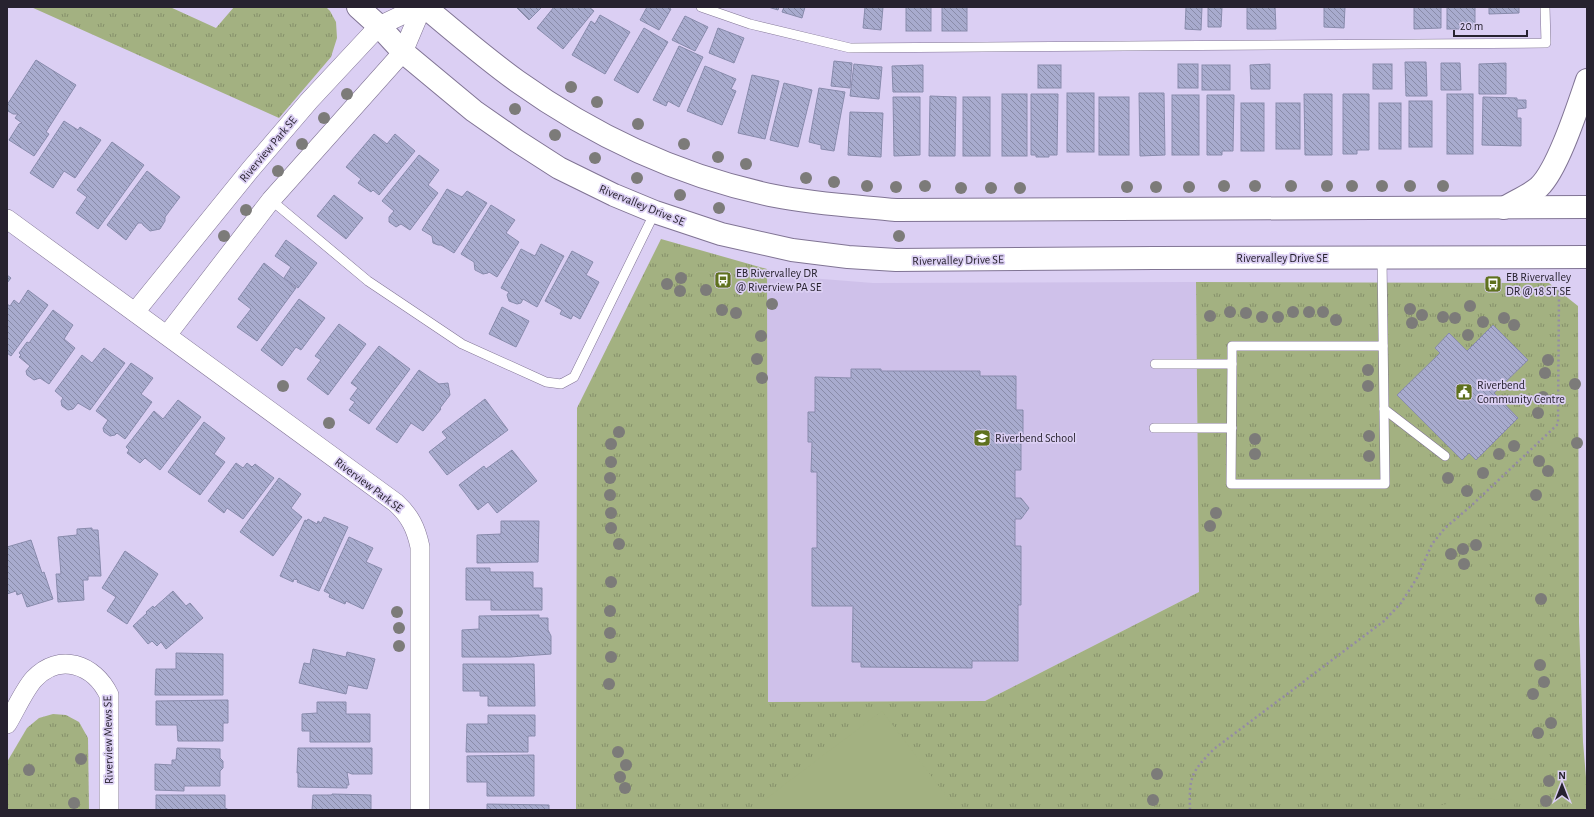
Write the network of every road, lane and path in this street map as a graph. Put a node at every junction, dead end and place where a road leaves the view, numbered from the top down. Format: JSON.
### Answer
{"nodes":[{"id":1,"x":358,"y":7,"type":"edge"},
{"id":2,"x":422,"y":7,"type":"edge"},
{"id":3,"x":702,"y":7,"type":"edge"},
{"id":4,"x":1545,"y":7,"type":"edge"},
{"id":5,"x":391,"y":39,"type":"junction"},
{"id":6,"x":1587,"y":80,"type":"edge"},
{"id":7,"x":271,"y":200,"type":"junction"},
{"id":8,"x":1587,"y":207,"type":"edge"},
{"id":9,"x":1504,"y":208,"type":"junction"},
{"id":10,"x":655,"y":212,"type":"junction"},
{"id":11,"x":7,"y":219,"type":"edge"},
{"id":12,"x":1587,"y":257,"type":"edge"},
{"id":13,"x":1382,"y":258,"type":"junction"},
{"id":14,"x":1559,"y":288,"type":"dead end"},
{"id":15,"x":135,"y":312,"type":"junction"},
{"id":16,"x":167,"y":335,"type":"junction"},
{"id":17,"x":1383,"y":346,"type":"junction"},
{"id":18,"x":1155,"y":364,"type":"dead end"},
{"id":19,"x":1232,"y":364,"type":"junction"},
{"id":20,"x":1384,"y":409,"type":"junction"},
{"id":21,"x":1154,"y":428,"type":"dead end"},
{"id":22,"x":1232,"y":428,"type":"junction"},
{"id":23,"x":1445,"y":456,"type":"dead end"},
{"id":24,"x":7,"y":724,"type":"edge"},
{"id":25,"x":109,"y":810,"type":"edge"},
{"id":26,"x":420,"y":810,"type":"edge"},
{"id":27,"x":1190,"y":810,"type":"edge"}],
"edges":[{"from":1,"to":5,"type":"street","name":"Rivervalley Drive SE"},
{"from":2,"to":5,"type":"street","name":"Riverview Park SE"},
{"from":2,"to":5,"type":"street","name":"Riverview Park SE"},
{"from":2,"to":9,"type":"street"},
{"from":3,"to":4,"type":"lane"},
{"from":5,"to":7,"type":"street","name":"Riverview Park SE"},
{"from":5,"to":10,"type":"street","name":"Rivervalley Drive SE"},
{"from":5,"to":15,"type":"street","name":"Riverview Park SE"},
{"from":6,"to":9,"type":"street"},
{"from":7,"to":10,"type":"lane"},
{"from":7,"to":16,"type":"street","name":"Riverview Park SE"},
{"from":8,"to":9,"type":"street"},
{"from":10,"to":13,"type":"street","name":"Rivervalley Drive SE"},
{"from":11,"to":15,"type":"street","name":"Riverview Park SE"},
{"from":12,"to":13,"type":"street","name":"Rivervalley Drive SE"},
{"from":13,"to":17,"type":"lane"},
{"from":14,"to":27,"type":"path"},
{"from":15,"to":16,"type":"street","name":"Riverview Park SE"},
{"from":16,"to":26,"type":"street","name":"Riverview Park SE"},
{"from":17,"to":19,"type":"lane"},
{"from":17,"to":20,"type":"lane"},
{"from":18,"to":19,"type":"lane"},
{"from":19,"to":22,"type":"lane"},
{"from":20,"to":22,"type":"lane"},
{"from":20,"to":23,"type":"lane"},
{"from":21,"to":22,"type":"lane"},
{"from":24,"to":25,"type":"street","name":"Riverview Mews SE"}]}
